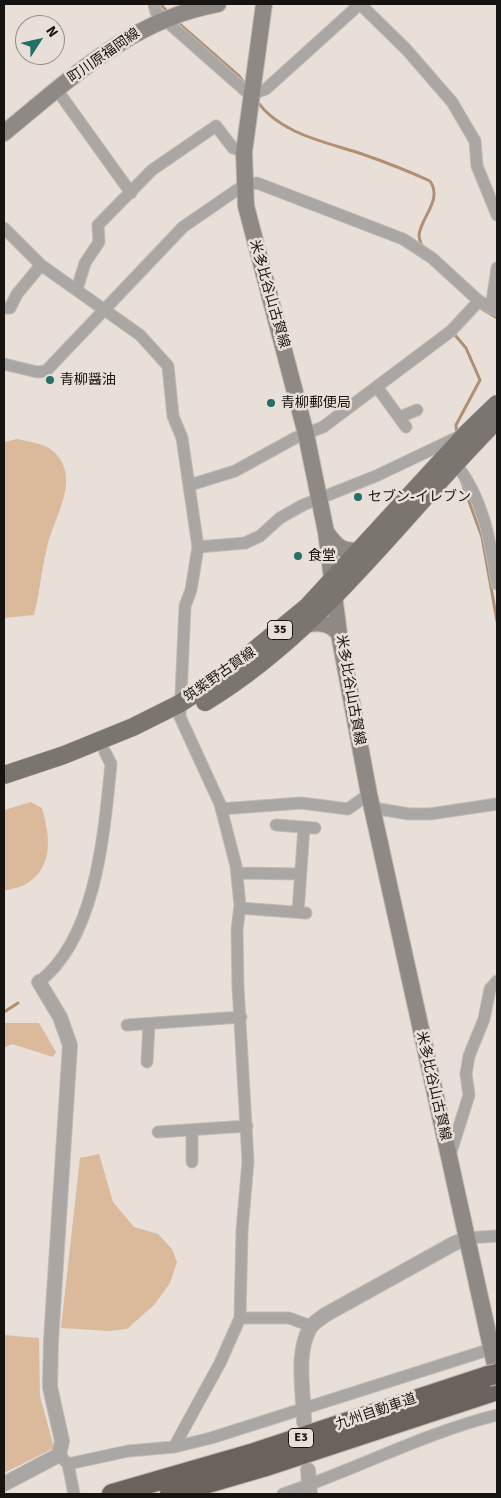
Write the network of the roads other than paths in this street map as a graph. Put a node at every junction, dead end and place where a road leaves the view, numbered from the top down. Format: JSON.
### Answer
{"nodes":[{"id":1,"x":154,"y":4,"type":"edge"},
{"id":2,"x":218,"y":4,"type":"edge"},
{"id":3,"x":264,"y":4,"type":"edge"},
{"id":4,"x":360,"y":4,"type":"edge"},
{"id":5,"x":167,"y":19,"type":"junction"},
{"id":6,"x":57,"y":90,"type":"junction"},
{"id":7,"x":250,"y":95,"type":"junction"},
{"id":8,"x":4,"y":133,"type":"edge"},
{"id":9,"x":244,"y":152,"type":"junction"},
{"id":10,"x":244,"y":185,"type":"junction"},
{"id":11,"x":131,"y":193,"type":"junction"},
{"id":12,"x":497,"y":215,"type":"edge"},
{"id":13,"x":4,"y":228,"type":"edge"},
{"id":14,"x":40,"y":265,"type":"junction"},
{"id":15,"x":497,"y":268,"type":"edge"},
{"id":16,"x":77,"y":289,"type":"junction"},
{"id":17,"x":479,"y":301,"type":"junction"},
{"id":18,"x":4,"y":308,"type":"edge"},
{"id":19,"x":494,"y":309,"type":"edge"},
{"id":20,"x":103,"y":310,"type":"junction"},
{"id":21,"x":4,"y":364,"type":"edge"},
{"id":22,"x":377,"y":387,"type":"junction"},
{"id":23,"x":497,"y":404,"type":"edge"},
{"id":24,"x":417,"y":410,"type":"dead end"},
{"id":25,"x":497,"y":420,"type":"edge"},
{"id":26,"x":467,"y":433,"type":"junction"},
{"id":27,"x":306,"y":434,"type":"junction"},
{"id":28,"x":456,"y":464,"type":"junction"},
{"id":29,"x":190,"y":485,"type":"junction"},
{"id":30,"x":320,"y":499,"type":"junction"},
{"id":31,"x":326,"y":532,"type":"junction"},
{"id":32,"x":198,"y":547,"type":"junction"},
{"id":33,"x":360,"y":550,"type":"junction"},
{"id":34,"x":497,"y":584,"type":"edge"},
{"id":35,"x":334,"y":587,"type":"junction"},
{"id":36,"x":305,"y":625,"type":"junction"},
{"id":37,"x":340,"y":634,"type":"junction"},
{"id":38,"x":179,"y":710,"type":"junction"},
{"id":39,"x":105,"y":752,"type":"junction"},
{"id":40,"x":4,"y":775,"type":"edge"},
{"id":41,"x":4,"y":788,"type":"edge"},
{"id":42,"x":371,"y":801,"type":"junction"},
{"id":43,"x":497,"y":804,"type":"edge"},
{"id":44,"x":221,"y":809,"type":"junction"},
{"id":45,"x":276,"y":825,"type":"dead end"},
{"id":46,"x":237,"y":873,"type":"junction"},
{"id":47,"x":300,"y":874,"type":"junction"},
{"id":48,"x":240,"y":908,"type":"junction"},
{"id":49,"x":497,"y":981,"type":"edge"},
{"id":50,"x":39,"y":982,"type":"joint"},
{"id":51,"x":241,"y":1018,"type":"junction"},
{"id":52,"x":150,"y":1024,"type":"junction"},
{"id":53,"x":127,"y":1025,"type":"dead end"},
{"id":54,"x":147,"y":1062,"type":"dead end"},
{"id":55,"x":247,"y":1126,"type":"junction"},
{"id":56,"x":192,"y":1130,"type":"junction"},
{"id":57,"x":158,"y":1132,"type":"dead end"},
{"id":58,"x":449,"y":1156,"type":"junction"},
{"id":59,"x":192,"y":1162,"type":"dead end"},
{"id":60,"x":497,"y":1236,"type":"edge"},
{"id":61,"x":467,"y":1238,"type":"junction"},
{"id":62,"x":240,"y":1318,"type":"junction"},
{"id":63,"x":311,"y":1326,"type":"junction"},
{"id":64,"x":491,"y":1349,"type":"junction"},
{"id":65,"x":494,"y":1381,"type":"edge"},
{"id":66,"x":304,"y":1414,"type":"junction"},
{"id":67,"x":497,"y":1415,"type":"edge"},
{"id":68,"x":174,"y":1447,"type":"junction"},
{"id":69,"x":65,"y":1463,"type":"junction"},
{"id":70,"x":308,"y":1470,"type":"dead end"},
{"id":71,"x":4,"y":1484,"type":"edge"},
{"id":72,"x":309,"y":1490,"type":"edge"},
{"id":73,"x":74,"y":1494,"type":"edge"},
{"id":74,"x":112,"y":1494,"type":"edge"},
{"id":75,"x":170,"y":1494,"type":"edge"},
{"id":76,"x":283,"y":1494,"type":"edge"}],
"edges":[{"from":1,"to":5,"type":"street"},
{"from":2,"to":5,"type":"main road","name":"町川原福岡線"},
{"from":3,"to":7,"type":"main road","name":"米多比谷山古賀線"},
{"from":4,"to":7,"type":"street"},
{"from":4,"to":12,"type":"street"},
{"from":5,"to":6,"type":"main road","name":"町川原福岡線"},
{"from":5,"to":7,"type":"street"},
{"from":6,"to":8,"type":"main road","name":"町川原福岡線"},
{"from":6,"to":11,"type":"street"},
{"from":7,"to":9,"type":"main road","name":"米多比谷山古賀線"},
{"from":9,"to":10,"type":"main road","name":"米多比谷山古賀線"},
{"from":9,"to":11,"type":"street"},
{"from":10,"to":17,"type":"street"},
{"from":10,"to":20,"type":"street"},
{"from":10,"to":27,"type":"main road","name":"米多比谷山古賀線"},
{"from":11,"to":16,"type":"street"},
{"from":13,"to":14,"type":"street"},
{"from":14,"to":16,"type":"street"},
{"from":14,"to":18,"type":"street"},
{"from":15,"to":19,"type":"street"},
{"from":16,"to":20,"type":"street"},
{"from":17,"to":19,"type":"street"},
{"from":17,"to":22,"type":"street"},
{"from":20,"to":21,"type":"street"},
{"from":20,"to":29,"type":"street"},
{"from":22,"to":24,"type":"street"},
{"from":22,"to":27,"type":"street"},
{"from":23,"to":26,"type":"main road","name":"筑紫野古賀線","number":"35"},
{"from":25,"to":28,"type":"main road","name":"筑紫野古賀線","number":"35"},
{"from":26,"to":30,"type":"street"},
{"from":26,"to":33,"type":"main road","name":"筑紫野古賀線","number":"35"},
{"from":27,"to":29,"type":"street"},
{"from":27,"to":30,"type":"main road","name":"米多比谷山古賀線"},
{"from":28,"to":34,"type":"street"},
{"from":28,"to":35,"type":"main road","name":"筑紫野古賀線","number":"35"},
{"from":29,"to":32,"type":"street"},
{"from":30,"to":31,"type":"main road","name":"米多比谷山古賀線"},
{"from":30,"to":32,"type":"street"},
{"from":31,"to":33,"type":"main road"},
{"from":31,"to":35,"type":"main road","name":"米多比谷山古賀線"},
{"from":32,"to":38,"type":"street"},
{"from":33,"to":35,"type":"main road","name":"筑紫野古賀線","number":"35"},
{"from":35,"to":36,"type":"main road","name":"筑紫野古賀線","number":"35"},
{"from":35,"to":37,"type":"main road","name":"米多比谷山古賀線"},
{"from":35,"to":38,"type":"main road","name":"筑紫野古賀線","number":"35"},
{"from":36,"to":37,"type":"main road"},
{"from":36,"to":38,"type":"main road","name":"筑紫野古賀線","number":"35"},
{"from":37,"to":42,"type":"main road","name":"米多比谷山古賀線"},
{"from":38,"to":39,"type":"main road","name":"筑紫野古賀線","number":"35"},
{"from":38,"to":40,"type":"main road","name":"筑紫野古賀線","number":"35"},
{"from":38,"to":44,"type":"street"},
{"from":39,"to":41,"type":"main road","name":"筑紫野古賀線","number":"35"},
{"from":39,"to":50,"type":"street"},
{"from":42,"to":43,"type":"street"},
{"from":42,"to":44,"type":"street"},
{"from":42,"to":58,"type":"main road","name":"米多比谷山古賀線"},
{"from":44,"to":46,"type":"street"},
{"from":45,"to":47,"type":"street"},
{"from":46,"to":47,"type":"street"},
{"from":46,"to":48,"type":"street"},
{"from":47,"to":48,"type":"street"},
{"from":48,"to":51,"type":"street"},
{"from":49,"to":58,"type":"street"},
{"from":50,"to":69,"type":"street"},
{"from":51,"to":52,"type":"street"},
{"from":51,"to":55,"type":"street"},
{"from":52,"to":53,"type":"street"},
{"from":52,"to":54,"type":"street"},
{"from":55,"to":56,"type":"street"},
{"from":55,"to":62,"type":"street"},
{"from":56,"to":57,"type":"street"},
{"from":56,"to":59,"type":"street"},
{"from":58,"to":61,"type":"main road","name":"米多比谷山古賀線"},
{"from":60,"to":61,"type":"street"},
{"from":61,"to":63,"type":"street"},
{"from":61,"to":64,"type":"main road","name":"米多比谷山古賀線"},
{"from":62,"to":63,"type":"street"},
{"from":62,"to":68,"type":"street"},
{"from":63,"to":66,"type":"street"},
{"from":64,"to":65,"type":"main road","name":"米多比谷山古賀線"},
{"from":64,"to":66,"type":"street"},
{"from":65,"to":74,"type":"highway","name":"九州自動車道","number":"E3"},
{"from":65,"to":75,"type":"highway","name":"九州自動車道","number":"E3"},
{"from":66,"to":68,"type":"street"},
{"from":67,"to":72,"type":"street"},
{"from":68,"to":69,"type":"street"},
{"from":69,"to":71,"type":"street"},
{"from":69,"to":73,"type":"street"},
{"from":70,"to":72,"type":"street"},
{"from":72,"to":76,"type":"street"}]}
